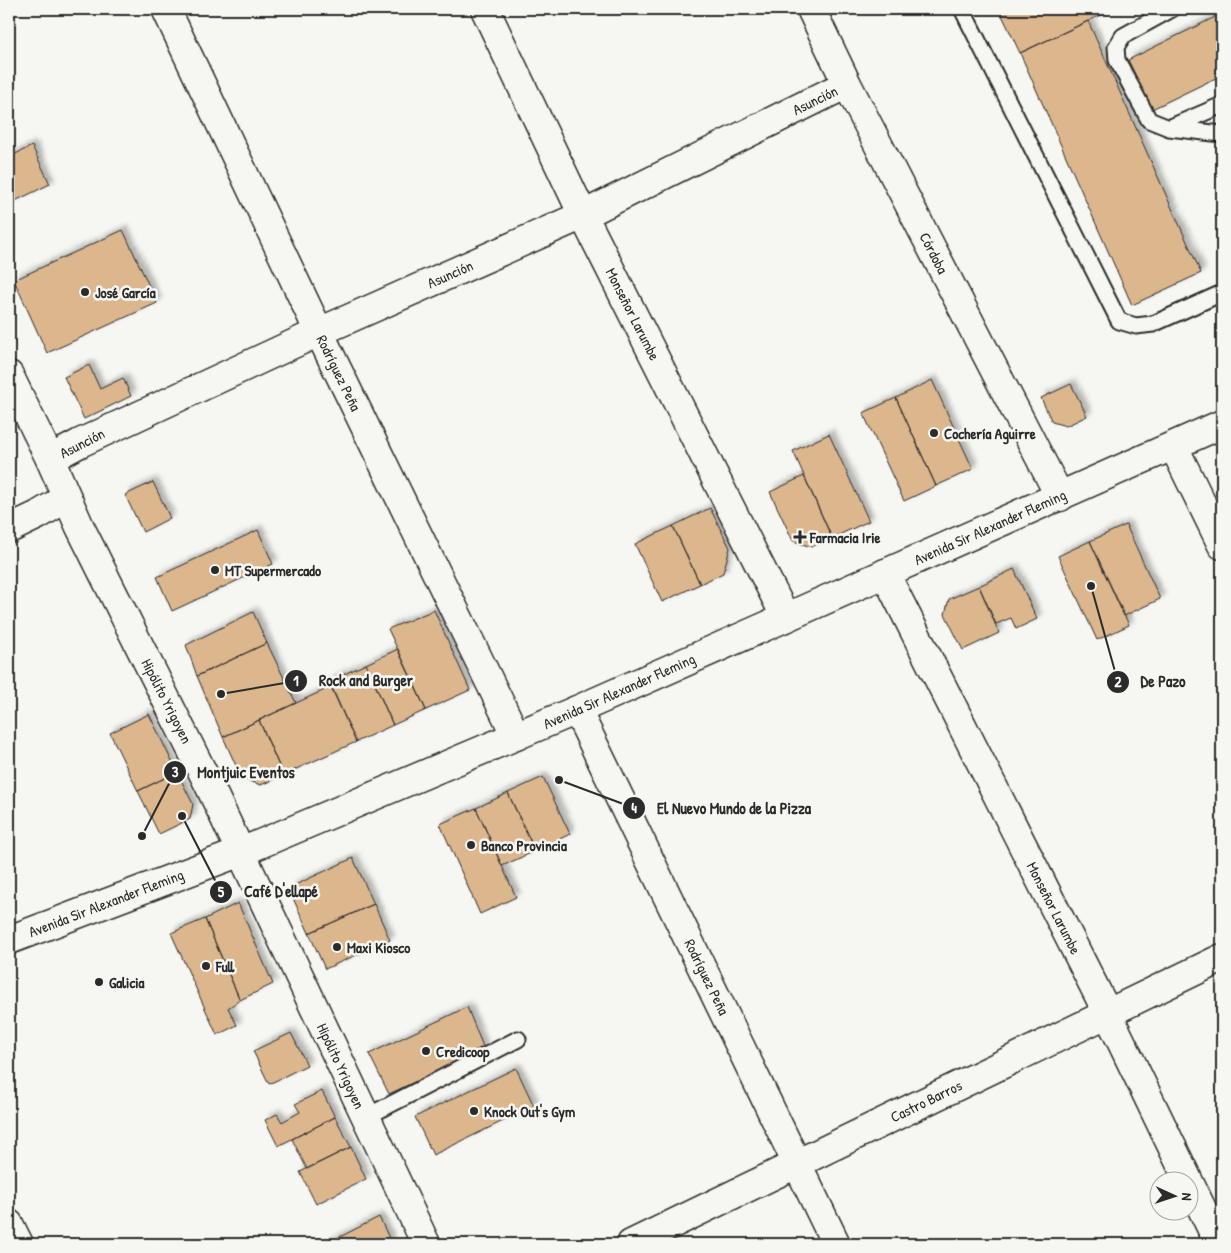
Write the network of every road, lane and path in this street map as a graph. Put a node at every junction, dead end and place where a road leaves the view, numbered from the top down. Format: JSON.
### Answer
{"nodes":[{"id":1,"x":166,"y":9,"type":"edge"},
{"id":2,"x":485,"y":9,"type":"edge"},
{"id":3,"x":811,"y":9,"type":"edge"},
{"id":4,"x":962,"y":9,"type":"edge"},
{"id":5,"x":1172,"y":9,"type":"edge"},
{"id":6,"x":847,"y":84,"type":"junction"},
{"id":7,"x":1222,"y":105,"type":"edge"},
{"id":8,"x":1169,"y":128,"type":"junction"},
{"id":9,"x":1222,"y":134,"type":"edge"},
{"id":10,"x":583,"y":215,"type":"junction"},
{"id":11,"x":1222,"y":293,"type":"edge"},
{"id":12,"x":319,"y":332,"type":"junction"},
{"id":13,"x":9,"y":375,"type":"edge"},
{"id":14,"x":1222,"y":424,"type":"edge"},
{"id":15,"x":1174,"y":447,"type":"junction"},
{"id":16,"x":50,"y":459,"type":"junction"},
{"id":17,"x":1060,"y":497,"type":"junction"},
{"id":18,"x":66,"y":498,"type":"junction"},
{"id":19,"x":9,"y":529,"type":"edge"},
{"id":20,"x":1222,"y":545,"type":"edge"},
{"id":21,"x":885,"y":574,"type":"junction"},
{"id":22,"x":786,"y":618,"type":"junction"},
{"id":23,"x":577,"y":710,"type":"junction"},
{"id":24,"x":516,"y":736,"type":"junction"},
{"id":25,"x":241,"y":852,"type":"junction"},
{"id":26,"x":9,"y":940,"type":"edge"},
{"id":27,"x":1222,"y":958,"type":"edge"},
{"id":28,"x":1107,"y":1012,"type":"junction"},
{"id":29,"x":518,"y":1039,"type":"dead end"},
{"id":30,"x":366,"y":1117,"type":"junction"},
{"id":31,"x":798,"y":1163,"type":"junction"},
{"id":32,"x":9,"y":1224,"type":"edge"},
{"id":33,"x":19,"y":1244,"type":"edge"},
{"id":34,"x":426,"y":1244,"type":"edge"},
{"id":35,"x":631,"y":1244,"type":"edge"},
{"id":36,"x":836,"y":1244,"type":"edge"},
{"id":37,"x":1220,"y":1244,"type":"edge"}],
"edges":[{"from":1,"to":12,"type":"street","name":"Rodríguez Peña"},
{"from":2,"to":10,"type":"street","name":"Monseñor Larumbe"},
{"from":3,"to":6,"type":"street","name":"Córdoba"},
{"from":4,"to":11,"type":"lane"},
{"from":5,"to":8,"type":"lane"},
{"from":6,"to":10,"type":"street","name":"Asunción"},
{"from":6,"to":17,"type":"street","name":"Córdoba"},
{"from":7,"to":8,"type":"lane"},
{"from":8,"to":9,"type":"lane"},
{"from":10,"to":12,"type":"street","name":"Asunción"},
{"from":10,"to":22,"type":"street","name":"Monseñor Larumbe"},
{"from":12,"to":16,"type":"street","name":"Asunción"},
{"from":12,"to":24,"type":"street","name":"Rodríguez Peña"},
{"from":13,"to":16,"type":"street","name":"Hipólito Yrigoyen"},
{"from":14,"to":15,"type":"street","name":"Avenida Sir Alexander Fleming"},
{"from":15,"to":17,"type":"street","name":"Avenida Sir Alexander Fleming"},
{"from":15,"to":20,"type":"street"},
{"from":16,"to":18,"type":"street","name":"Hipólito Yrigoyen"},
{"from":17,"to":21,"type":"street","name":"Avenida Sir Alexander Fleming"},
{"from":18,"to":19,"type":"street"},
{"from":18,"to":25,"type":"street","name":"Hipólito Yrigoyen"},
{"from":21,"to":22,"type":"street","name":"Avenida Sir Alexander Fleming"},
{"from":21,"to":28,"type":"street","name":"Monseñor Larumbe"},
{"from":22,"to":23,"type":"street","name":"Avenida Sir Alexander Fleming"},
{"from":23,"to":24,"type":"street","name":"Avenida Sir Alexander Fleming"},
{"from":23,"to":31,"type":"street","name":"Rodríguez Peña"},
{"from":24,"to":25,"type":"street","name":"Avenida Sir Alexander Fleming"},
{"from":25,"to":26,"type":"street","name":"Avenida Sir Alexander Fleming"},
{"from":25,"to":30,"type":"street","name":"Hipólito Yrigoyen"},
{"from":27,"to":28,"type":"street","name":"Castro Barros"},
{"from":28,"to":31,"type":"street","name":"Castro Barros"},
{"from":28,"to":37,"type":"street","name":"Monseñor Larumbe"},
{"from":29,"to":30,"type":"lane"},
{"from":30,"to":34,"type":"street","name":"Hipólito Yrigoyen"},
{"from":31,"to":35,"type":"street","name":"Castro Barros"},
{"from":31,"to":36,"type":"street","name":"Rodríguez Peña"},
{"from":32,"to":33,"type":"street"}]}
